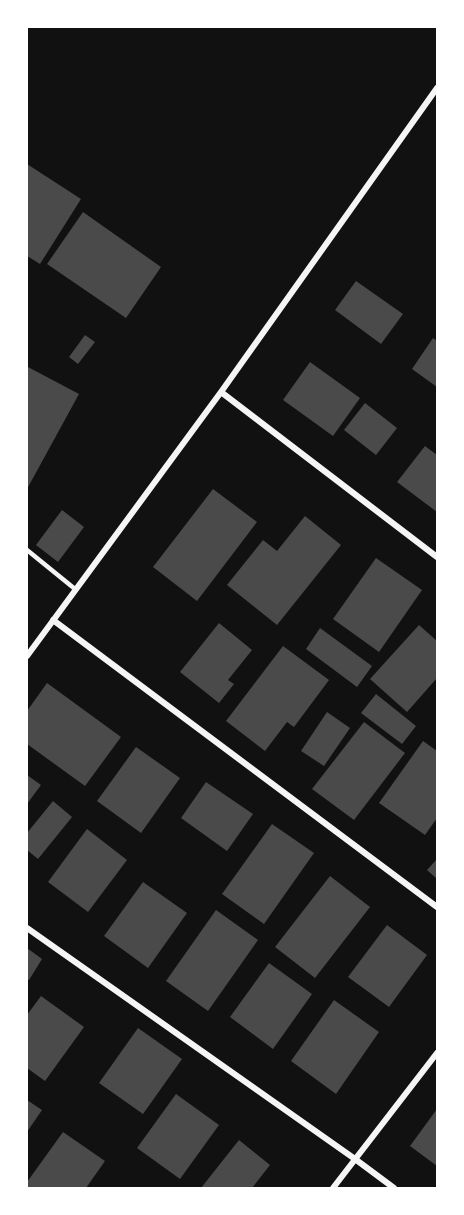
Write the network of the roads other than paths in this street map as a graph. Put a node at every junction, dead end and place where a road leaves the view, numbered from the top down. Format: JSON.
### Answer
{"nodes":[{"id":1,"x":437,"y":88,"type":"edge"},
{"id":2,"x":221,"y":392,"type":"junction"},
{"id":3,"x":27,"y":550,"type":"edge"},
{"id":4,"x":437,"y":557,"type":"edge"},
{"id":5,"x":75,"y":590,"type":"junction"},
{"id":6,"x":52,"y":620,"type":"junction"},
{"id":7,"x":27,"y":656,"type":"edge"},
{"id":8,"x":437,"y":907,"type":"edge"},
{"id":9,"x":27,"y":928,"type":"edge"},
{"id":10,"x":437,"y":1053,"type":"edge"},
{"id":11,"x":355,"y":1159,"type":"junction"},
{"id":12,"x":333,"y":1188,"type":"edge"},
{"id":13,"x":394,"y":1188,"type":"edge"}],
"edges":[{"from":1,"to":2,"type":"street"},
{"from":2,"to":4,"type":"street"},
{"from":2,"to":5,"type":"street"},
{"from":3,"to":5,"type":"lane"},
{"from":5,"to":6,"type":"street"},
{"from":6,"to":7,"type":"street"},
{"from":6,"to":8,"type":"street"},
{"from":9,"to":11,"type":"street"},
{"from":10,"to":11,"type":"street"},
{"from":11,"to":12,"type":"street"},
{"from":11,"to":13,"type":"street"}]}
